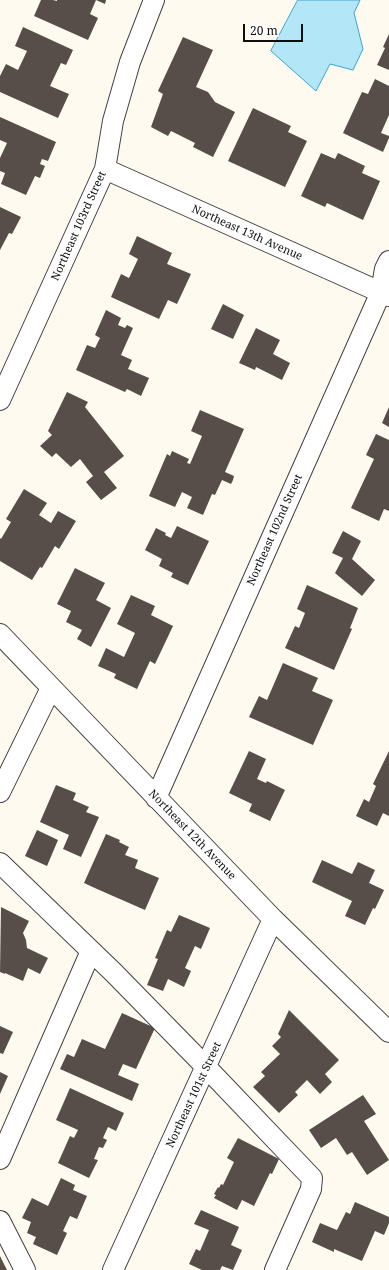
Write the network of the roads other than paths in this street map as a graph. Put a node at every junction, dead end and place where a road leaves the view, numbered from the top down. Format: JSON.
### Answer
{"nodes":[{"id":1,"x":154,"y":0,"type":"edge"},
{"id":2,"x":105,"y":169,"type":"junction"},
{"id":3,"x":389,"y":261,"type":"edge"},
{"id":4,"x":385,"y":294,"type":"edge"},
{"id":5,"x":0,"y":400,"type":"edge"},
{"id":6,"x":0,"y":634,"type":"edge"},
{"id":7,"x":51,"y":688,"type":"junction"},
{"id":8,"x":0,"y":792,"type":"edge"},
{"id":9,"x":156,"y":798,"type":"junction"},
{"id":10,"x":0,"y":863,"type":"edge"},
{"id":11,"x":273,"y":919,"type":"junction"},
{"id":12,"x":91,"y":951,"type":"junction"},
{"id":13,"x":389,"y":1032,"type":"edge"},
{"id":14,"x":206,"y":1067,"type":"junction"},
{"id":15,"x":0,"y":1159,"type":"edge"},
{"id":16,"x":0,"y":1221,"type":"edge"},
{"id":17,"x":25,"y":1270,"type":"edge"},
{"id":18,"x":113,"y":1270,"type":"edge"},
{"id":19,"x":275,"y":1270,"type":"edge"}],
"edges":[{"from":1,"to":2,"type":"street","name":"Northeast 103rd Street"},
{"from":2,"to":4,"type":"street","name":"Northeast 13th Avenue"},
{"from":2,"to":5,"type":"street","name":"Northeast 103rd Street"},
{"from":3,"to":4,"type":"street","name":"Northeast 102nd Street"},
{"from":4,"to":9,"type":"street","name":"Northeast 102nd Street"},
{"from":6,"to":7,"type":"street","name":"Northeast 12th Avenue"},
{"from":7,"to":8,"type":"street"},
{"from":7,"to":9,"type":"street","name":"Northeast 12th Avenue"},
{"from":9,"to":11,"type":"street","name":"Northeast 12th Avenue"},
{"from":10,"to":12,"type":"street"},
{"from":11,"to":13,"type":"street","name":"Northeast 12th Avenue"},
{"from":11,"to":14,"type":"street","name":"Northeast 101st Street"},
{"from":12,"to":14,"type":"street"},
{"from":12,"to":15,"type":"street"},
{"from":14,"to":18,"type":"street","name":"Northeast 101st Street"},
{"from":14,"to":19,"type":"street"},
{"from":16,"to":17,"type":"street"}]}
